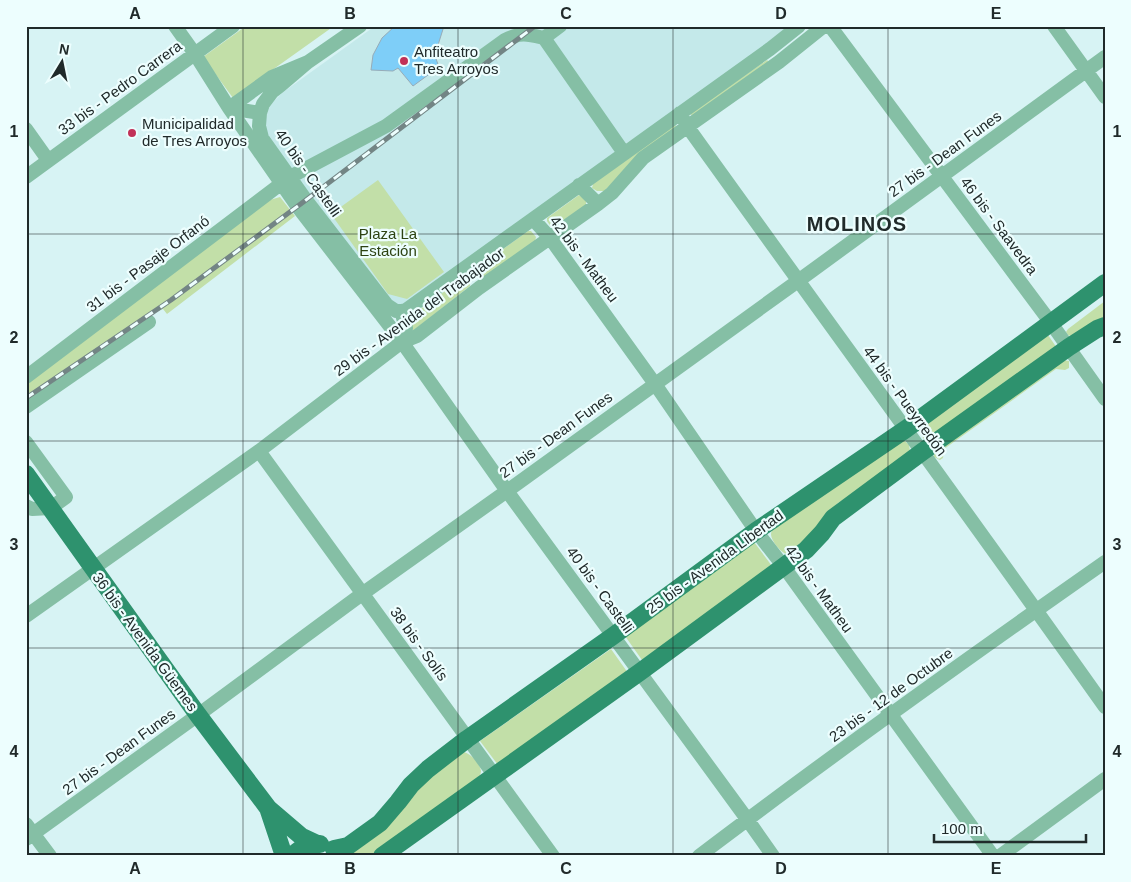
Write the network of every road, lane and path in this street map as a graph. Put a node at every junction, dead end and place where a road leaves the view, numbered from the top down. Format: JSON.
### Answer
{"nodes":[{"id":1,"x":175,"y":26,"type":"edge"},
{"id":2,"x":233,"y":26,"type":"edge"},
{"id":3,"x":360,"y":26,"type":"edge"},
{"id":4,"x":560,"y":26,"type":"edge"},
{"id":5,"x":799,"y":26,"type":"edge"},
{"id":6,"x":824,"y":26,"type":"edge"},
{"id":7,"x":830,"y":26,"type":"edge"},
{"id":8,"x":1054,"y":26,"type":"edge"},
{"id":9,"x":544,"y":38,"type":"junction"},
{"id":10,"x":770,"y":49,"type":"junction"},
{"id":11,"x":195,"y":54,"type":"junction"},
{"id":12,"x":1105,"y":57,"type":"edge"},
{"id":13,"x":308,"y":62,"type":"junction"},
{"id":14,"x":779,"y":62,"type":"junction"},
{"id":15,"x":1086,"y":71,"type":"junction"},
{"id":16,"x":1105,"y":97,"type":"edge"},
{"id":17,"x":229,"y":108,"type":"junction"},
{"id":18,"x":260,"y":113,"type":"junction"},
{"id":19,"x":680,"y":113,"type":"junction"},
{"id":20,"x":687,"y":126,"type":"junction"},
{"id":21,"x":26,"y":129,"type":"edge"},
{"id":22,"x":624,"y":153,"type":"junction"},
{"id":23,"x":48,"y":160,"type":"junction"},
{"id":24,"x":26,"y":176,"type":"edge"},
{"id":25,"x":942,"y":177,"type":"junction"},
{"id":26,"x":286,"y":180,"type":"junction"},
{"id":27,"x":579,"y":185,"type":"junction"},
{"id":28,"x":598,"y":204,"type":"junction"},
{"id":29,"x":533,"y":219,"type":"junction"},
{"id":30,"x":326,"y":235,"type":"junction"},
{"id":31,"x":550,"y":238,"type":"junction"},
{"id":32,"x":463,"y":270,"type":"junction"},
{"id":33,"x":798,"y":281,"type":"junction"},
{"id":34,"x":1105,"y":283,"type":"edge"},
{"id":35,"x":479,"y":288,"type":"junction"},
{"id":36,"x":1105,"y":294,"type":"edge"},
{"id":37,"x":401,"y":311,"type":"junction"},
{"id":38,"x":149,"y":322,"type":"dead end"},
{"id":39,"x":1105,"y":326,"type":"edge"},
{"id":40,"x":1055,"y":328,"type":"junction"},
{"id":41,"x":402,"y":342,"type":"junction"},
{"id":42,"x":1069,"y":347,"type":"junction"},
{"id":43,"x":26,"y":377,"type":"edge"},
{"id":44,"x":655,"y":384,"type":"junction"},
{"id":45,"x":1105,"y":399,"type":"edge"},
{"id":46,"x":26,"y":407,"type":"edge"},
{"id":47,"x":906,"y":429,"type":"junction"},
{"id":48,"x":26,"y":442,"type":"edge"},
{"id":49,"x":259,"y":451,"type":"junction"},
{"id":50,"x":922,"y":452,"type":"junction"},
{"id":51,"x":26,"y":474,"type":"edge"},
{"id":52,"x":507,"y":491,"type":"junction"},
{"id":53,"x":26,"y":506,"type":"edge"},
{"id":54,"x":51,"y":508,"type":"junction"},
{"id":55,"x":756,"y":531,"type":"junction"},
{"id":56,"x":1105,"y":562,"type":"edge"},
{"id":57,"x":784,"y":567,"type":"junction"},
{"id":58,"x":93,"y":569,"type":"junction"},
{"id":59,"x":362,"y":594,"type":"junction"},
{"id":60,"x":1036,"y":610,"type":"junction"},
{"id":61,"x":26,"y":616,"type":"edge"},
{"id":62,"x":613,"y":636,"type":"junction"},
{"id":63,"x":640,"y":672,"type":"junction"},
{"id":64,"x":1105,"y":707,"type":"edge"},
{"id":65,"x":890,"y":715,"type":"junction"},
{"id":66,"x":198,"y":716,"type":"junction"},
{"id":67,"x":468,"y":739,"type":"junction"},
{"id":68,"x":495,"y":776,"type":"junction"},
{"id":69,"x":1105,"y":779,"type":"edge"},
{"id":70,"x":268,"y":808,"type":"junction"},
{"id":71,"x":747,"y":819,"type":"junction"},
{"id":72,"x":29,"y":832,"type":"edge"},
{"id":73,"x":316,"y":844,"type":"junction"},
{"id":74,"x":338,"y":852,"type":"edge"},
{"id":75,"x":50,"y":856,"type":"edge"},
{"id":76,"x":284,"y":856,"type":"edge"},
{"id":77,"x":292,"y":856,"type":"edge"},
{"id":78,"x":382,"y":856,"type":"edge"},
{"id":79,"x":554,"y":856,"type":"edge"},
{"id":80,"x":699,"y":856,"type":"edge"},
{"id":81,"x":773,"y":856,"type":"edge"},
{"id":82,"x":993,"y":856,"type":"edge"},
{"id":83,"x":1000,"y":856,"type":"edge"}],
"edges":[{"from":1,"to":11,"type":"street","name":"40 bis - Castelli"},
{"from":2,"to":11,"type":"street","name":"33 bis - Pedro Carrera"},
{"from":3,"to":13,"type":"street"},
{"from":4,"to":9,"type":"street"},
{"from":5,"to":10,"type":"street","name":"29 bis - Avenida del Trabajador"},
{"from":6,"to":14,"type":"street","name":"29 bis - Avenida del Trabajador"},
{"from":7,"to":25,"type":"street","name":"46 bis - Saavedra"},
{"from":8,"to":15,"type":"street"},
{"from":9,"to":22,"type":"street"},
{"from":9,"to":26,"type":"street","name":"31 bis - Pasaje Orfanó"},
{"from":10,"to":14,"type":"street"},
{"from":10,"to":19,"type":"street","name":"29 bis - Avenida del Trabajador"},
{"from":11,"to":17,"type":"street","name":"40 bis - Castelli"},
{"from":11,"to":23,"type":"street","name":"33 bis - Pedro Carrera"},
{"from":12,"to":15,"type":"street","name":"27 bis - Dean Funes"},
{"from":13,"to":17,"type":"street"},
{"from":13,"to":18,"type":"street"},
{"from":14,"to":20,"type":"street","name":"29 bis - Avenida del Trabajador"},
{"from":15,"to":16,"type":"street"},
{"from":15,"to":25,"type":"street","name":"27 bis - Dean Funes"},
{"from":17,"to":18,"type":"street"},
{"from":17,"to":26,"type":"street","name":"40 bis - Castelli"},
{"from":18,"to":26,"type":"street","name":"40 bis - Castelli"},
{"from":19,"to":20,"type":"street","name":"44 bis - Pueyrredón"},
{"from":19,"to":22,"type":"street","name":"29 bis - Avenida del Trabajador"},
{"from":20,"to":28,"type":"street","name":"29 bis - Avenida del Trabajador"},
{"from":20,"to":33,"type":"street","name":"44 bis - Pueyrredón"},
{"from":21,"to":23,"type":"street"},
{"from":22,"to":27,"type":"street","name":"29 bis - Avenida del Trabajador"},
{"from":23,"to":24,"type":"street","name":"33 bis - Pedro Carrera"},
{"from":25,"to":33,"type":"street","name":"27 bis - Dean Funes"},
{"from":25,"to":40,"type":"street","name":"46 bis - Saavedra"},
{"from":26,"to":30,"type":"street","name":"40 bis - Castelli"},
{"from":26,"to":43,"type":"street","name":"31 bis - Pasaje Orfanó"},
{"from":27,"to":28,"type":"street"},
{"from":27,"to":29,"type":"street","name":"29 bis - Avenida del Trabajador"},
{"from":28,"to":31,"type":"street","name":"29 bis - Avenida del Trabajador"},
{"from":29,"to":31,"type":"street","name":"42 bis - Matheu"},
{"from":29,"to":32,"type":"street","name":"29 bis - Avenida del Trabajador"},
{"from":30,"to":37,"type":"street","name":"40 bis - Castelli"},
{"from":30,"to":41,"type":"street","name":"40 bis - Castelli"},
{"from":31,"to":35,"type":"street","name":"29 bis - Avenida del Trabajador"},
{"from":31,"to":44,"type":"street","name":"42 bis - Matheu"},
{"from":32,"to":35,"type":"street"},
{"from":32,"to":37,"type":"street","name":"29 bis - Avenida del Trabajador"},
{"from":33,"to":44,"type":"street","name":"27 bis - Dean Funes"},
{"from":33,"to":47,"type":"street","name":"44 bis - Pueyrredón"},
{"from":34,"to":40,"type":"main road","name":"25 bis - Avenida Libertad"},
{"from":35,"to":41,"type":"street","name":"29 bis - Avenida del Trabajador"},
{"from":36,"to":40,"type":"main road"},
{"from":37,"to":41,"type":"street"},
{"from":38,"to":46,"type":"street"},
{"from":39,"to":42,"type":"main road"},
{"from":40,"to":42,"type":"street","name":"46 bis - Saavedra"},
{"from":40,"to":47,"type":"main road","name":"25 bis - Avenida Libertad"},
{"from":41,"to":49,"type":"street","name":"29 bis - Avenida del Trabajador"},
{"from":41,"to":52,"type":"street","name":"40 bis - Castelli"},
{"from":42,"to":45,"type":"street","name":"46 bis - Saavedra"},
{"from":42,"to":50,"type":"main road"},
{"from":44,"to":52,"type":"street","name":"27 bis - Dean Funes"},
{"from":44,"to":55,"type":"street","name":"42 bis - Matheu"},
{"from":47,"to":50,"type":"street","name":"44 bis - Pueyrredón"},
{"from":47,"to":55,"type":"main road","name":"25 bis - Avenida Libertad"},
{"from":48,"to":54,"type":"street"},
{"from":49,"to":58,"type":"street","name":"29 bis - Avenida del Trabajador"},
{"from":49,"to":59,"type":"street","name":"38 bis - Solís"},
{"from":50,"to":57,"type":"main road"},
{"from":50,"to":60,"type":"street","name":"44 bis - Pueyrredón"},
{"from":51,"to":54,"type":"main road","name":"36 bis - Avenida Güemes"},
{"from":52,"to":59,"type":"street","name":"27 bis - Dean Funes"},
{"from":52,"to":62,"type":"street","name":"40 bis - Castelli"},
{"from":53,"to":54,"type":"street"},
{"from":54,"to":58,"type":"main road","name":"36 bis - Avenida Güemes"},
{"from":55,"to":57,"type":"street","name":"42 bis - Matheu"},
{"from":55,"to":62,"type":"main road","name":"25 bis - Avenida Libertad"},
{"from":56,"to":60,"type":"street","name":"23 bis - 12 de Octubre"},
{"from":57,"to":63,"type":"main road"},
{"from":57,"to":65,"type":"street","name":"42 bis - Matheu"},
{"from":58,"to":61,"type":"street","name":"29 bis - Avenida del Trabajador"},
{"from":58,"to":66,"type":"main road","name":"36 bis - Avenida Güemes"},
{"from":59,"to":66,"type":"street","name":"27 bis - Dean Funes"},
{"from":59,"to":67,"type":"street","name":"38 bis - Solís"},
{"from":60,"to":64,"type":"street","name":"44 bis - Pueyrredón"},
{"from":60,"to":65,"type":"street","name":"23 bis - 12 de Octubre"},
{"from":62,"to":63,"type":"street","name":"40 bis - Castelli"},
{"from":62,"to":67,"type":"main road","name":"25 bis - Avenida Libertad"},
{"from":63,"to":68,"type":"main road"},
{"from":63,"to":71,"type":"street","name":"40 bis - Castelli"},
{"from":65,"to":71,"type":"street","name":"23 bis - 12 de Octubre"},
{"from":65,"to":82,"type":"street","name":"42 bis - Matheu"},
{"from":66,"to":70,"type":"main road","name":"36 bis - Avenida Güemes"},
{"from":66,"to":72,"type":"street","name":"27 bis - Dean Funes"},
{"from":67,"to":68,"type":"street","name":"38 bis - Solís"},
{"from":67,"to":74,"type":"main road","name":"25 bis - Avenida Libertad"},
{"from":68,"to":78,"type":"main road"},
{"from":68,"to":79,"type":"street","name":"38 bis - Solís"},
{"from":69,"to":83,"type":"street"},
{"from":70,"to":73,"type":"main road","name":"36 bis - Avenida Güemes"},
{"from":70,"to":76,"type":"main road","name":"36 bis - Avenida Güemes"},
{"from":71,"to":80,"type":"street","name":"23 bis - 12 de Octubre"},
{"from":71,"to":81,"type":"street","name":"40 bis - Castelli"},
{"from":72,"to":75,"type":"street"},
{"from":73,"to":74,"type":"main road","name":"36 bis - Avenida Güemes"},
{"from":73,"to":77,"type":"main road"}]}
